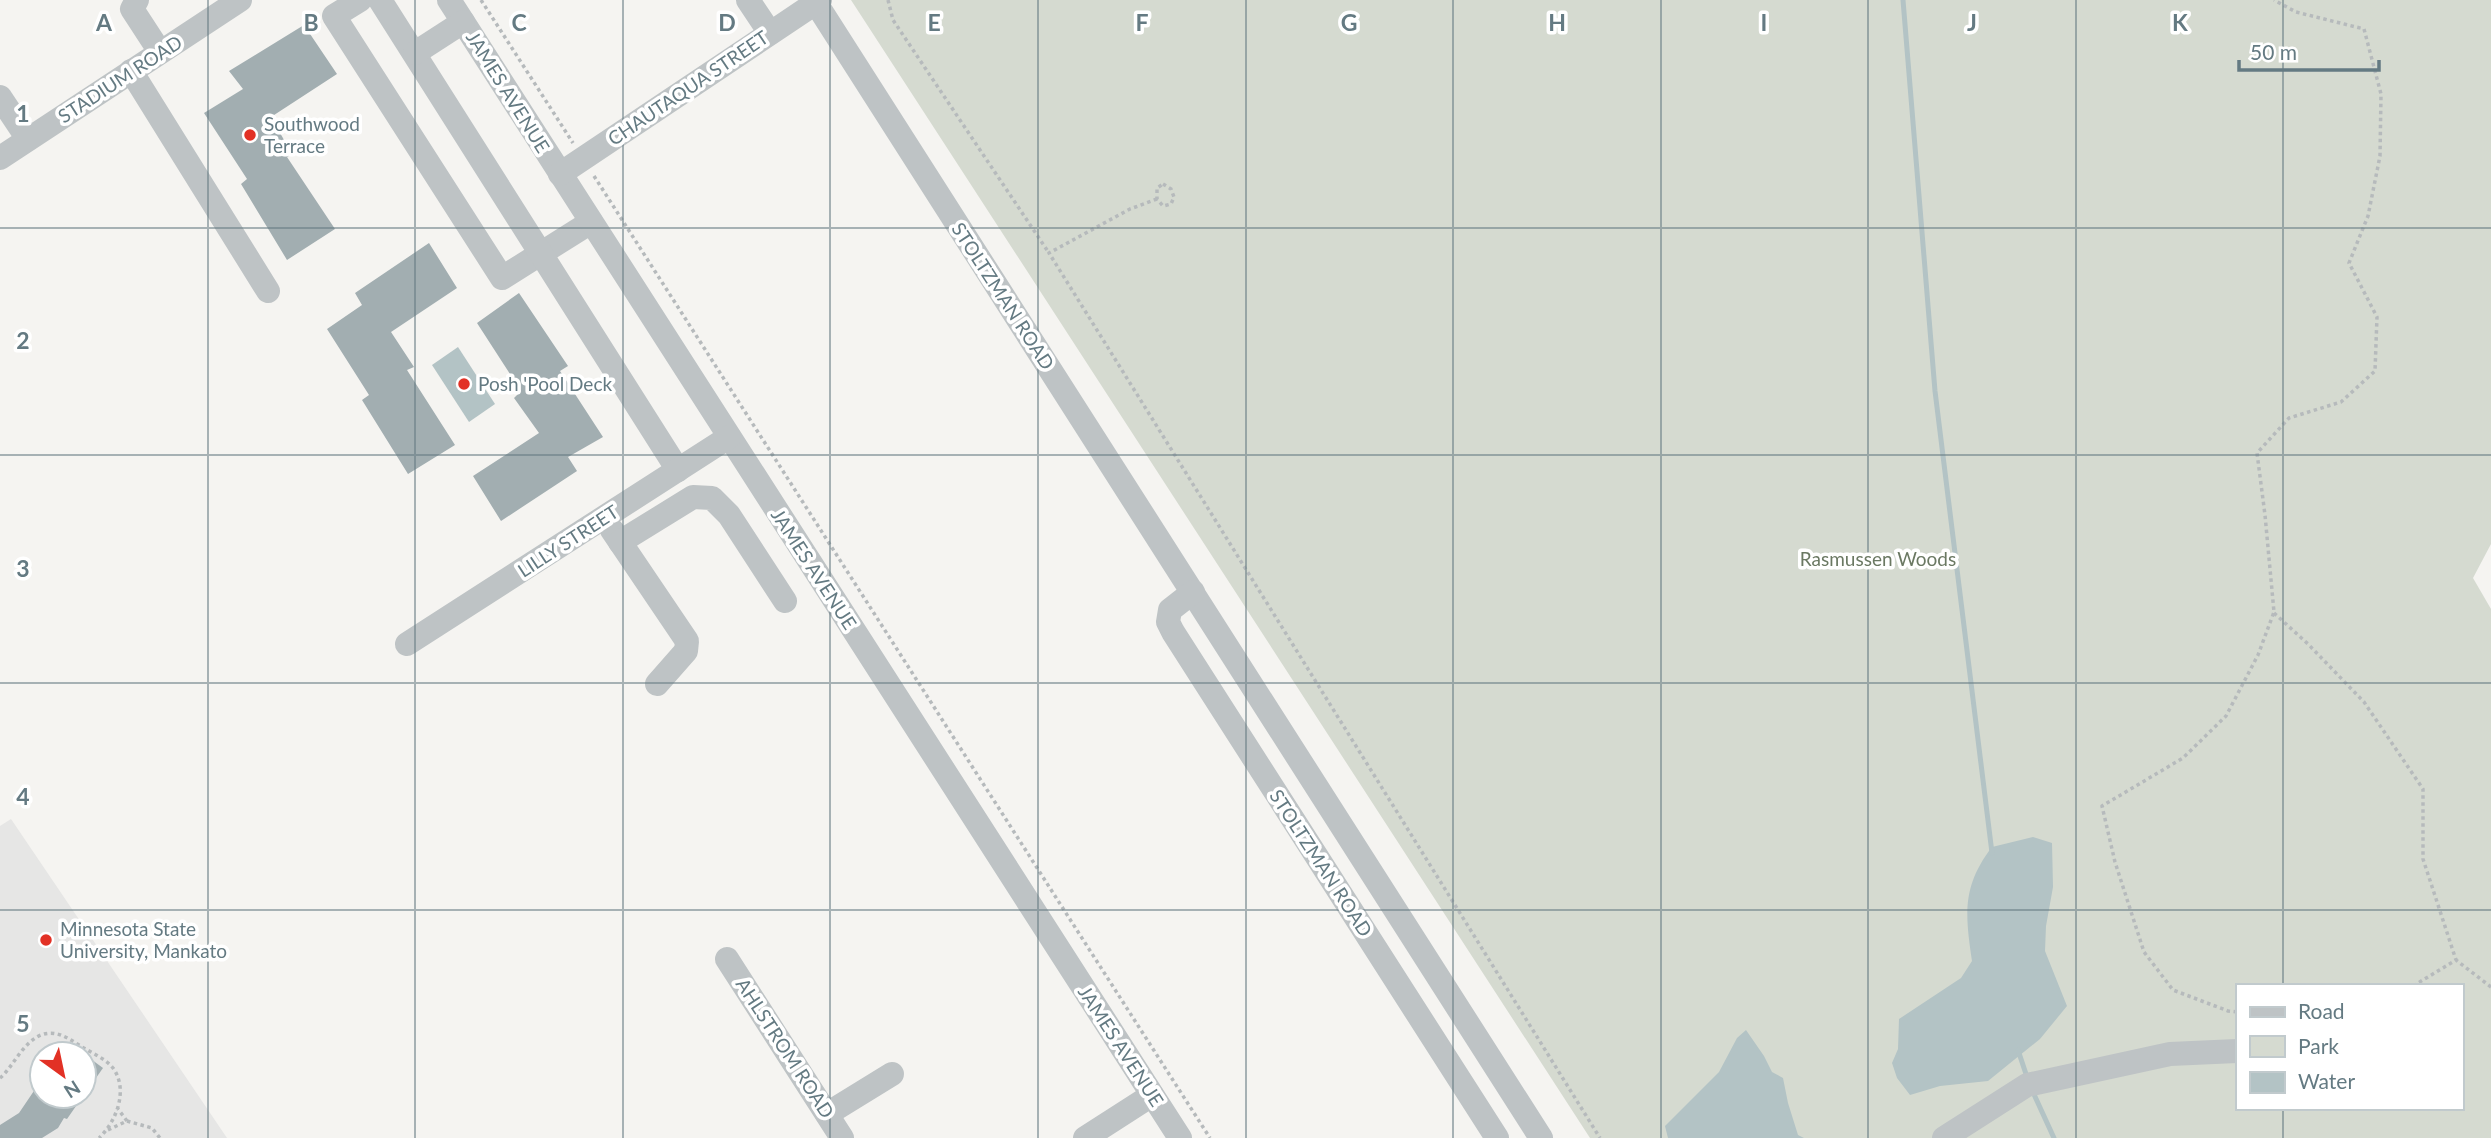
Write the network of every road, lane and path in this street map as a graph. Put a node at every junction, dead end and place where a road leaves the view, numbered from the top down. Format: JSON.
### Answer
{"nodes":[{"id":1,"x":137,"y":0,"type":"edge"},
{"id":2,"x":240,"y":0,"type":"edge"},
{"id":3,"x":360,"y":0,"type":"edge"},
{"id":4,"x":380,"y":0,"type":"edge"},
{"id":5,"x":449,"y":0,"type":"edge"},
{"id":6,"x":481,"y":0,"type":"edge"},
{"id":7,"x":748,"y":0,"type":"edge"},
{"id":8,"x":888,"y":0,"type":"edge"},
{"id":9,"x":2274,"y":0,"type":"edge"},
{"id":10,"x":816,"y":1,"type":"edge"},
{"id":11,"x":463,"y":22,"type":"junction"},
{"id":12,"x":770,"y":33,"type":"junction"},
{"id":13,"x":160,"y":52,"type":"junction"},
{"id":14,"x":415,"y":53,"type":"junction"},
{"id":15,"x":131,"y":71,"type":"junction"},
{"id":16,"x":0,"y":97,"type":"edge"},
{"id":17,"x":28,"y":139,"type":"junction"},
{"id":18,"x":0,"y":158,"type":"edge"},
{"id":19,"x":583,"y":158,"type":"junction"},
{"id":20,"x":559,"y":174,"type":"junction"},
{"id":21,"x":1157,"y":199,"type":"junction"},
{"id":22,"x":591,"y":222,"type":"junction"},
{"id":23,"x":541,"y":253,"type":"junction"},
{"id":24,"x":1049,"y":254,"type":"junction"},
{"id":25,"x":268,"y":291,"type":"dead end"},
{"id":26,"x":729,"y":438,"type":"junction"},
{"id":27,"x":678,"y":470,"type":"junction"},
{"id":28,"x":603,"y":518,"type":"junction"},
{"id":29,"x":783,"y":521,"type":"junction"},
{"id":30,"x":620,"y":542,"type":"junction"},
{"id":31,"x":748,"y":544,"type":"junction"},
{"id":32,"x":1193,"y":592,"type":"junction"},
{"id":33,"x":785,"y":601,"type":"dead end"},
{"id":34,"x":2274,"y":612,"type":"junction"},
{"id":35,"x":407,"y":643,"type":"dead end"},
{"id":36,"x":657,"y":684,"type":"dead end"},
{"id":37,"x":727,"y":959,"type":"dead end"},
{"id":38,"x":2456,"y":960,"type":"junction"},
{"id":39,"x":2416,"y":984,"type":"edge"},
{"id":40,"x":2491,"y":987,"type":"edge"},
{"id":41,"x":2236,"y":1012,"type":"edge"},
{"id":42,"x":2236,"y":1051,"type":"edge"},
{"id":43,"x":892,"y":1074,"type":"dead end"},
{"id":44,"x":0,"y":1079,"type":"edge"},
{"id":45,"x":1152,"y":1095,"type":"junction"},
{"id":46,"x":118,"y":1109,"type":"junction"},
{"id":47,"x":827,"y":1114,"type":"junction"},
{"id":48,"x":127,"y":1121,"type":"junction"},
{"id":49,"x":105,"y":1132,"type":"junction"},
{"id":50,"x":99,"y":1138,"type":"edge"},
{"id":51,"x":160,"y":1138,"type":"edge"},
{"id":52,"x":842,"y":1138,"type":"edge"},
{"id":53,"x":1085,"y":1138,"type":"edge"},
{"id":54,"x":1180,"y":1138,"type":"edge"},
{"id":55,"x":1210,"y":1138,"type":"edge"},
{"id":56,"x":1497,"y":1138,"type":"edge"},
{"id":57,"x":1541,"y":1138,"type":"edge"},
{"id":58,"x":1600,"y":1138,"type":"edge"},
{"id":59,"x":1944,"y":1138,"type":"edge"}],
"edges":[{"from":1,"to":13,"type":"street"},
{"from":2,"to":13,"type":"street","name":"STADIUM ROAD"},
{"from":3,"to":23,"type":"street"},
{"from":4,"to":14,"type":"street"},
{"from":5,"to":11,"type":"street","name":"JAMES AVENUE"},
{"from":6,"to":19,"type":"path"},
{"from":7,"to":12,"type":"street"},
{"from":8,"to":24,"type":"path"},
{"from":9,"to":34,"type":"path"},
{"from":10,"to":12,"type":"street","name":"CHAUTAQUA STREET"},
{"from":10,"to":32,"type":"street","name":"STOLTZMAN ROAD"},
{"from":11,"to":14,"type":"street"},
{"from":11,"to":20,"type":"street","name":"JAMES AVENUE"},
{"from":12,"to":19,"type":"street","name":"CHAUTAQUA STREET"},
{"from":13,"to":15,"type":"street","name":"STADIUM ROAD"},
{"from":14,"to":23,"type":"street"},
{"from":15,"to":17,"type":"street","name":"STADIUM ROAD"},
{"from":15,"to":25,"type":"street"},
{"from":16,"to":17,"type":"street"},
{"from":17,"to":18,"type":"street","name":"STADIUM ROAD"},
{"from":19,"to":20,"type":"street","name":"CHAUTAQUA STREET"},
{"from":19,"to":55,"type":"path"},
{"from":20,"to":22,"type":"street","name":"JAMES AVENUE"},
{"from":21,"to":21,"type":"path"},
{"from":21,"to":24,"type":"path"},
{"from":22,"to":23,"type":"street"},
{"from":22,"to":26,"type":"street","name":"JAMES AVENUE"},
{"from":23,"to":27,"type":"street"},
{"from":24,"to":58,"type":"path"},
{"from":26,"to":27,"type":"street","name":"LILLY STREET"},
{"from":26,"to":29,"type":"street","name":"JAMES AVENUE"},
{"from":27,"to":28,"type":"street","name":"LILLY STREET"},
{"from":28,"to":30,"type":"street"},
{"from":28,"to":35,"type":"street","name":"LILLY STREET"},
{"from":29,"to":31,"type":"street"},
{"from":29,"to":45,"type":"street","name":"JAMES AVENUE"},
{"from":30,"to":31,"type":"street"},
{"from":30,"to":36,"type":"street"},
{"from":31,"to":33,"type":"street"},
{"from":32,"to":56,"type":"street","name":"STOLTZMAN ROAD"},
{"from":32,"to":57,"type":"street","name":"STOLTZMAN ROAD"},
{"from":34,"to":38,"type":"path"},
{"from":34,"to":41,"type":"path"},
{"from":37,"to":47,"type":"street","name":"AHLSTROM ROAD"},
{"from":38,"to":39,"type":"path"},
{"from":38,"to":40,"type":"path"},
{"from":42,"to":59,"type":"street"},
{"from":43,"to":47,"type":"street"},
{"from":44,"to":46,"type":"path"},
{"from":45,"to":53,"type":"street"},
{"from":45,"to":54,"type":"street","name":"JAMES AVENUE"},
{"from":46,"to":48,"type":"path"},
{"from":46,"to":49,"type":"path"},
{"from":47,"to":52,"type":"street","name":"AHLSTROM ROAD"},
{"from":48,"to":49,"type":"path"},
{"from":48,"to":51,"type":"path"},
{"from":49,"to":50,"type":"path"}]}
